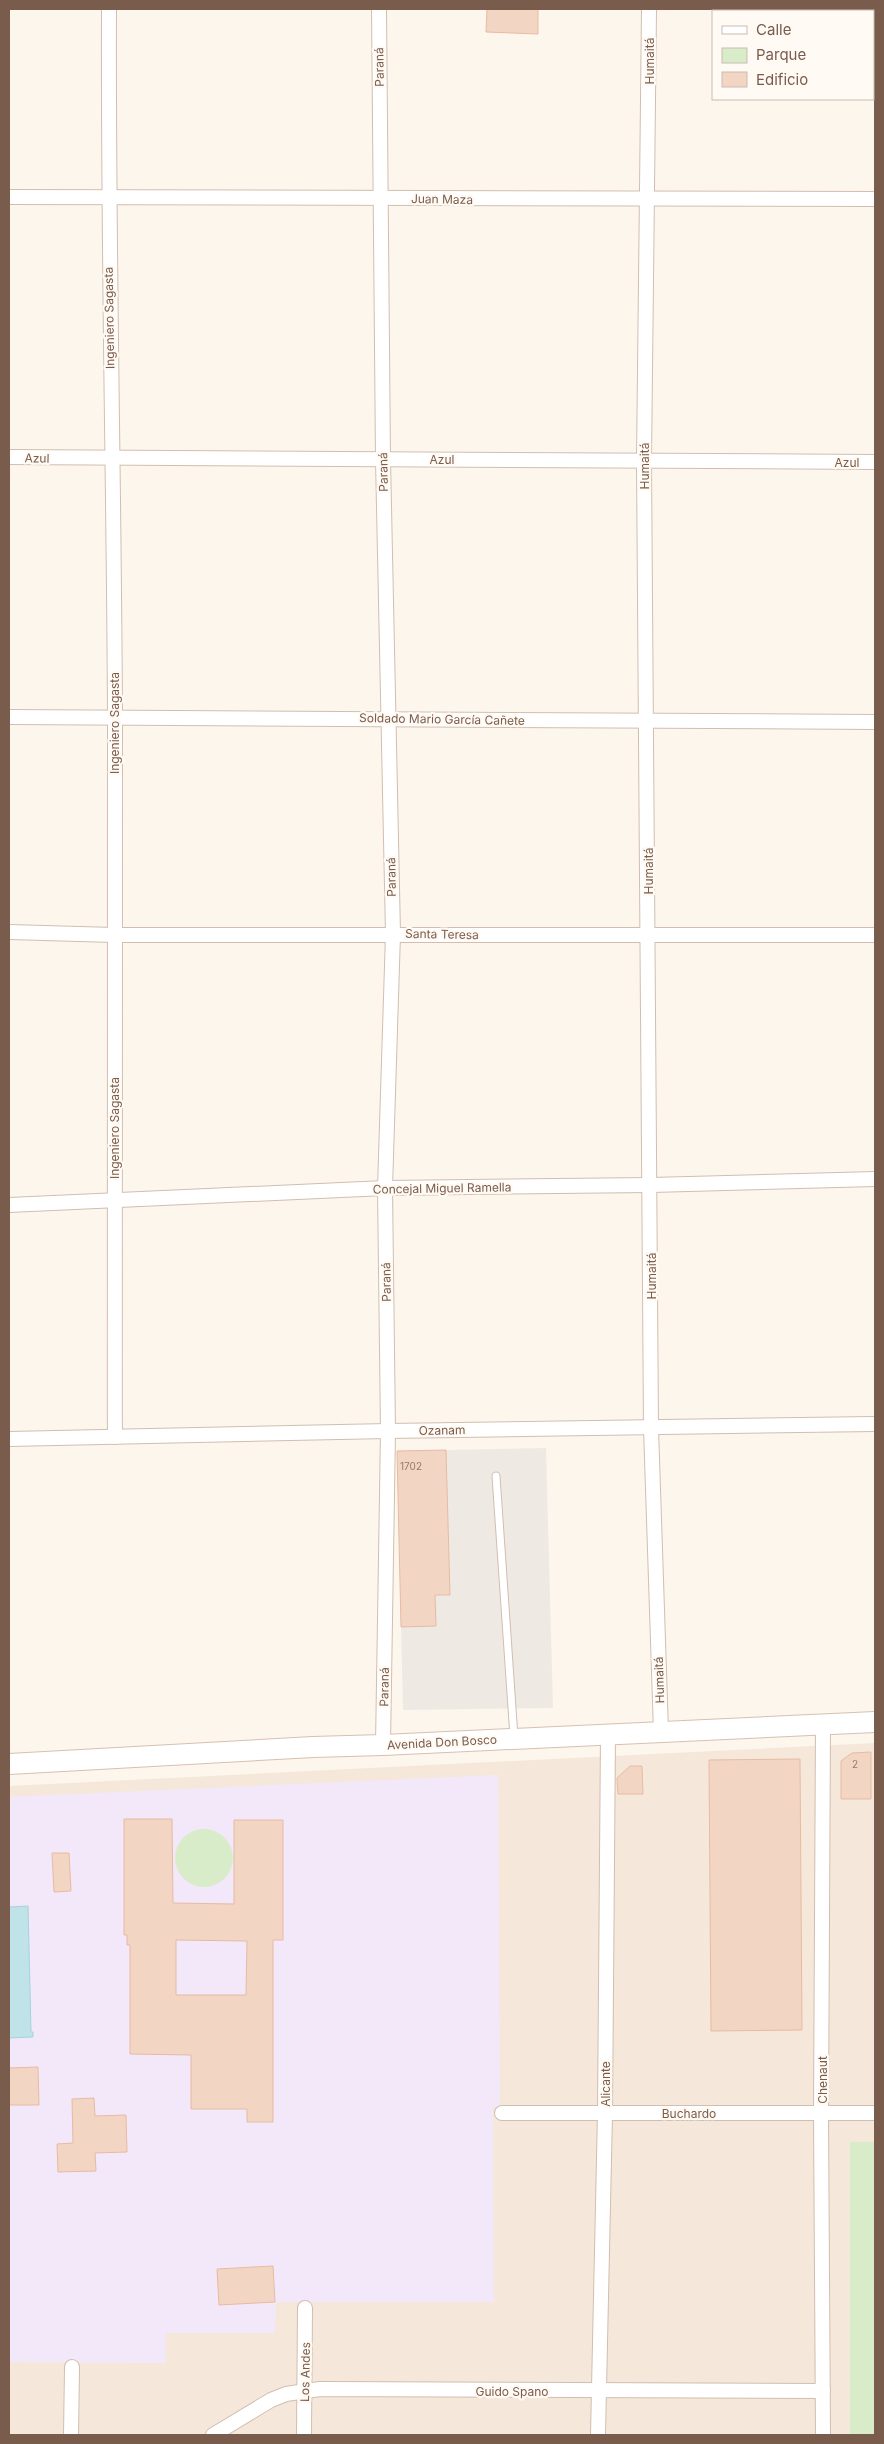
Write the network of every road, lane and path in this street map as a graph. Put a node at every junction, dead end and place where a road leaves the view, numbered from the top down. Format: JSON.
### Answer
{"nodes":[{"id":1,"x":108,"y":9,"type":"edge"},
{"id":2,"x":379,"y":9,"type":"edge"},
{"id":3,"x":649,"y":9,"type":"edge"},
{"id":4,"x":108,"y":196,"type":"junction"},
{"id":5,"x":9,"y":197,"type":"edge"},
{"id":6,"x":381,"y":198,"type":"junction"},
{"id":7,"x":875,"y":199,"type":"edge"},
{"id":8,"x":648,"y":200,"type":"junction"},
{"id":9,"x":9,"y":457,"type":"edge"},
{"id":10,"x":111,"y":459,"type":"junction"},
{"id":11,"x":383,"y":459,"type":"junction"},
{"id":12,"x":644,"y":461,"type":"junction"},
{"id":13,"x":875,"y":462,"type":"edge"},
{"id":14,"x":9,"y":717,"type":"edge"},
{"id":15,"x":115,"y":718,"type":"junction"},
{"id":16,"x":387,"y":718,"type":"junction"},
{"id":17,"x":646,"y":722,"type":"junction"},
{"id":18,"x":875,"y":722,"type":"edge"},
{"id":19,"x":9,"y":932,"type":"edge"},
{"id":20,"x":393,"y":934,"type":"junction"},
{"id":21,"x":114,"y":935,"type":"junction"},
{"id":22,"x":875,"y":935,"type":"edge"},
{"id":23,"x":648,"y":936,"type":"junction"},
{"id":24,"x":875,"y":1179,"type":"edge"},
{"id":25,"x":651,"y":1185,"type":"junction"},
{"id":26,"x":385,"y":1188,"type":"junction"},
{"id":27,"x":113,"y":1202,"type":"junction"},
{"id":28,"x":9,"y":1205,"type":"edge"},
{"id":29,"x":875,"y":1424,"type":"edge"},
{"id":30,"x":651,"y":1428,"type":"junction"},
{"id":31,"x":388,"y":1431,"type":"junction"},
{"id":32,"x":115,"y":1437,"type":"junction"},
{"id":33,"x":9,"y":1439,"type":"edge"},
{"id":34,"x":496,"y":1476,"type":"dead end"},
{"id":35,"x":875,"y":1722,"type":"edge"},
{"id":36,"x":823,"y":1724,"type":"junction"},
{"id":37,"x":661,"y":1732,"type":"junction"},
{"id":38,"x":608,"y":1734,"type":"junction"},
{"id":39,"x":514,"y":1738,"type":"junction"},
{"id":40,"x":383,"y":1746,"type":"junction"},
{"id":41,"x":9,"y":1764,"type":"edge"},
{"id":42,"x":502,"y":2113,"type":"dead end"},
{"id":43,"x":605,"y":2113,"type":"junction"},
{"id":44,"x":875,"y":2113,"type":"edge"},
{"id":45,"x":822,"y":2114,"type":"junction"},
{"id":46,"x":306,"y":2308,"type":"dead end"},
{"id":47,"x":72,"y":2367,"type":"dead end"},
{"id":48,"x":304,"y":2391,"type":"junction"},
{"id":49,"x":598,"y":2391,"type":"junction"},
{"id":50,"x":823,"y":2391,"type":"junction"},
{"id":51,"x":71,"y":2435,"type":"edge"},
{"id":52,"x":213,"y":2435,"type":"edge"},
{"id":53,"x":304,"y":2435,"type":"edge"},
{"id":54,"x":598,"y":2435,"type":"edge"},
{"id":55,"x":824,"y":2435,"type":"edge"}],
"edges":[{"from":1,"to":4,"type":"street","name":"Ingeniero Sagasta"},
{"from":2,"to":6,"type":"street","name":"Paraná"},
{"from":3,"to":8,"type":"street","name":"Humaitá"},
{"from":4,"to":5,"type":"street","name":"Juan Maza"},
{"from":4,"to":6,"type":"street","name":"Juan Maza"},
{"from":4,"to":10,"type":"street","name":"Ingeniero Sagasta"},
{"from":6,"to":8,"type":"street","name":"Juan Maza"},
{"from":6,"to":11,"type":"street","name":"Paraná"},
{"from":7,"to":8,"type":"street","name":"Juan Maza"},
{"from":8,"to":12,"type":"street","name":"Humaitá"},
{"from":9,"to":10,"type":"street","name":"Azul"},
{"from":10,"to":11,"type":"street","name":"Azul"},
{"from":10,"to":15,"type":"street","name":"Ingeniero Sagasta"},
{"from":11,"to":12,"type":"street","name":"Azul"},
{"from":11,"to":16,"type":"street","name":"Paraná"},
{"from":12,"to":13,"type":"street","name":"Azul"},
{"from":12,"to":17,"type":"street","name":"Humaitá"},
{"from":14,"to":15,"type":"street","name":"Soldado Mario García Cañete"},
{"from":15,"to":16,"type":"street","name":"Soldado Mario García Cañete"},
{"from":15,"to":21,"type":"street","name":"Ingeniero Sagasta"},
{"from":16,"to":17,"type":"street","name":"Soldado Mario García Cañete"},
{"from":16,"to":20,"type":"street","name":"Paraná"},
{"from":17,"to":18,"type":"street","name":"Soldado Mario García Cañete"},
{"from":17,"to":23,"type":"street","name":"Humaitá"},
{"from":19,"to":21,"type":"street","name":"Santa Teresa"},
{"from":20,"to":21,"type":"street","name":"Santa Teresa"},
{"from":20,"to":23,"type":"street","name":"Santa Teresa"},
{"from":20,"to":26,"type":"street","name":"Paraná"},
{"from":21,"to":27,"type":"street","name":"Ingeniero Sagasta"},
{"from":22,"to":23,"type":"street","name":"Santa Teresa"},
{"from":23,"to":25,"type":"street","name":"Humaitá"},
{"from":24,"to":25,"type":"street","name":"Concejal Miguel Ramella"},
{"from":25,"to":26,"type":"street","name":"Concejal Miguel Ramella"},
{"from":25,"to":30,"type":"street","name":"Humaitá"},
{"from":26,"to":27,"type":"street","name":"Concejal Miguel Ramella"},
{"from":26,"to":31,"type":"street","name":"Paraná"},
{"from":27,"to":28,"type":"street","name":"Concejal Miguel Ramella"},
{"from":27,"to":32,"type":"street","name":"Ingeniero Sagasta"},
{"from":29,"to":30,"type":"street","name":"Ozanam"},
{"from":30,"to":31,"type":"street","name":"Ozanam"},
{"from":30,"to":37,"type":"street","name":"Humaitá"},
{"from":31,"to":32,"type":"street","name":"Ozanam"},
{"from":31,"to":40,"type":"street","name":"Paraná"},
{"from":32,"to":33,"type":"street","name":"Ozanam"},
{"from":34,"to":39,"type":"lane"},
{"from":35,"to":36,"type":"main road","name":"Avenida Don Bosco"},
{"from":36,"to":37,"type":"main road","name":"Avenida Don Bosco"},
{"from":36,"to":45,"type":"street","name":"Chenaut"},
{"from":37,"to":38,"type":"main road","name":"Avenida Don Bosco"},
{"from":38,"to":39,"type":"main road","name":"Avenida Don Bosco"},
{"from":38,"to":43,"type":"street","name":"Alicante"},
{"from":39,"to":40,"type":"main road","name":"Avenida Don Bosco"},
{"from":40,"to":41,"type":"main road","name":"Avenida Don Bosco"},
{"from":42,"to":43,"type":"street","name":"Buchardo"},
{"from":43,"to":45,"type":"street","name":"Buchardo"},
{"from":43,"to":49,"type":"street","name":"Alicante"},
{"from":44,"to":45,"type":"street","name":"Buchardo"},
{"from":45,"to":50,"type":"street","name":"Chenaut"},
{"from":46,"to":48,"type":"street","name":"Los Andes"},
{"from":47,"to":51,"type":"street"},
{"from":48,"to":49,"type":"street","name":"Guido Spano"},
{"from":48,"to":52,"type":"street","name":"Guido Spano"},
{"from":48,"to":53,"type":"street","name":"Los Andes"},
{"from":49,"to":50,"type":"street","name":"Guido Spano"},
{"from":49,"to":54,"type":"street","name":"Alicante"},
{"from":50,"to":55,"type":"street","name":"Chenaut"}]}
